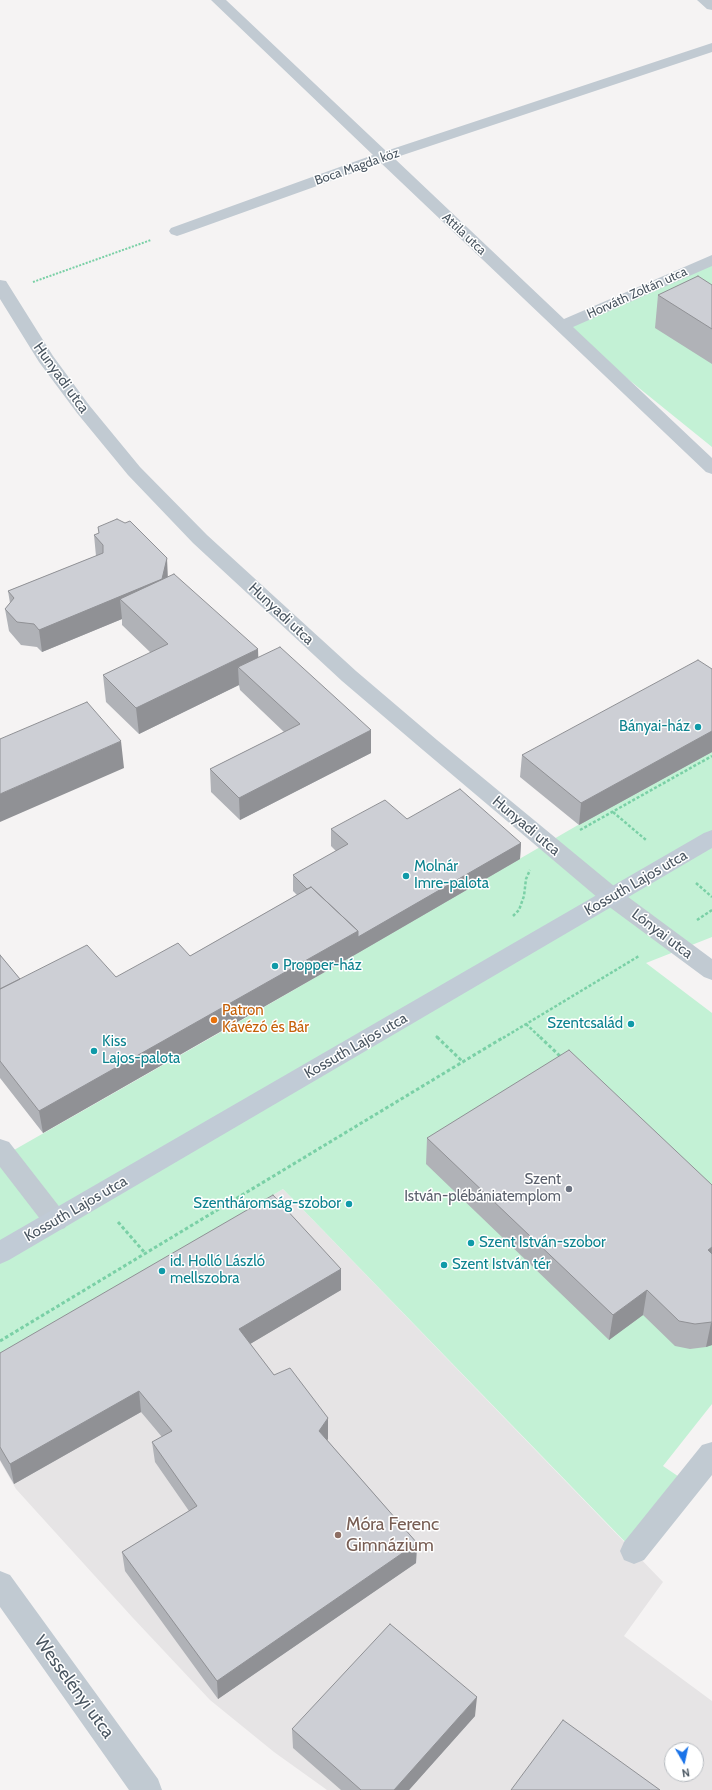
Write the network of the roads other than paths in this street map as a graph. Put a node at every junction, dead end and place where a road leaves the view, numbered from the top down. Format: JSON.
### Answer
{"nodes":[{"id":1,"x":218,"y":0,"type":"edge"},
{"id":2,"x":704,"y":0,"type":"edge"},
{"id":3,"x":712,"y":6,"type":"edge"},
{"id":4,"x":712,"y":47,"type":"edge"},
{"id":5,"x":383,"y":157,"type":"junction"},
{"id":6,"x":177,"y":231,"type":"road end"},
{"id":7,"x":712,"y":260,"type":"edge"},
{"id":8,"x":2,"y":289,"type":"edge"},
{"id":9,"x":562,"y":326,"type":"junction"},
{"id":10,"x":712,"y":468,"type":"edge"},
{"id":11,"x":712,"y":838,"type":"edge"},
{"id":12,"x":612,"y":897,"type":"junction"},
{"id":13,"x":712,"y":971,"type":"edge"},
{"id":14,"x":0,"y":1149,"type":"edge"},
{"id":15,"x":56,"y":1221,"type":"junction"},
{"id":16,"x":0,"y":1253,"type":"edge"},
{"id":17,"x":712,"y":1454,"type":"edge"},
{"id":18,"x":634,"y":1551,"type":"dead end"},
{"id":19,"x":0,"y":1584,"type":"edge"},
{"id":20,"x":147,"y":1790,"type":"edge"}],
"edges":[{"from":1,"to":5,"type":"street","name":"Attila utca"},
{"from":2,"to":3,"type":"street"},
{"from":4,"to":5,"type":"street","name":"Boca Magda köz"},
{"from":5,"to":6,"type":"street","name":"Boca Magda köz"},
{"from":5,"to":9,"type":"street","name":"Attila utca"},
{"from":7,"to":9,"type":"street","name":"Horváth Zoltán utca"},
{"from":8,"to":12,"type":"street","name":"Hunyadi utca"},
{"from":9,"to":10,"type":"street","name":"Attila utca"},
{"from":11,"to":12,"type":"street","name":"Kossuth Lajos utca"},
{"from":12,"to":13,"type":"street","name":"Lónyai utca"},
{"from":12,"to":15,"type":"street","name":"Kossuth Lajos utca"},
{"from":14,"to":15,"type":"street"},
{"from":15,"to":16,"type":"street","name":"Kossuth Lajos utca"},
{"from":17,"to":18,"type":"street"},
{"from":19,"to":20,"type":"street","name":"Wesselényi utca"}]}
